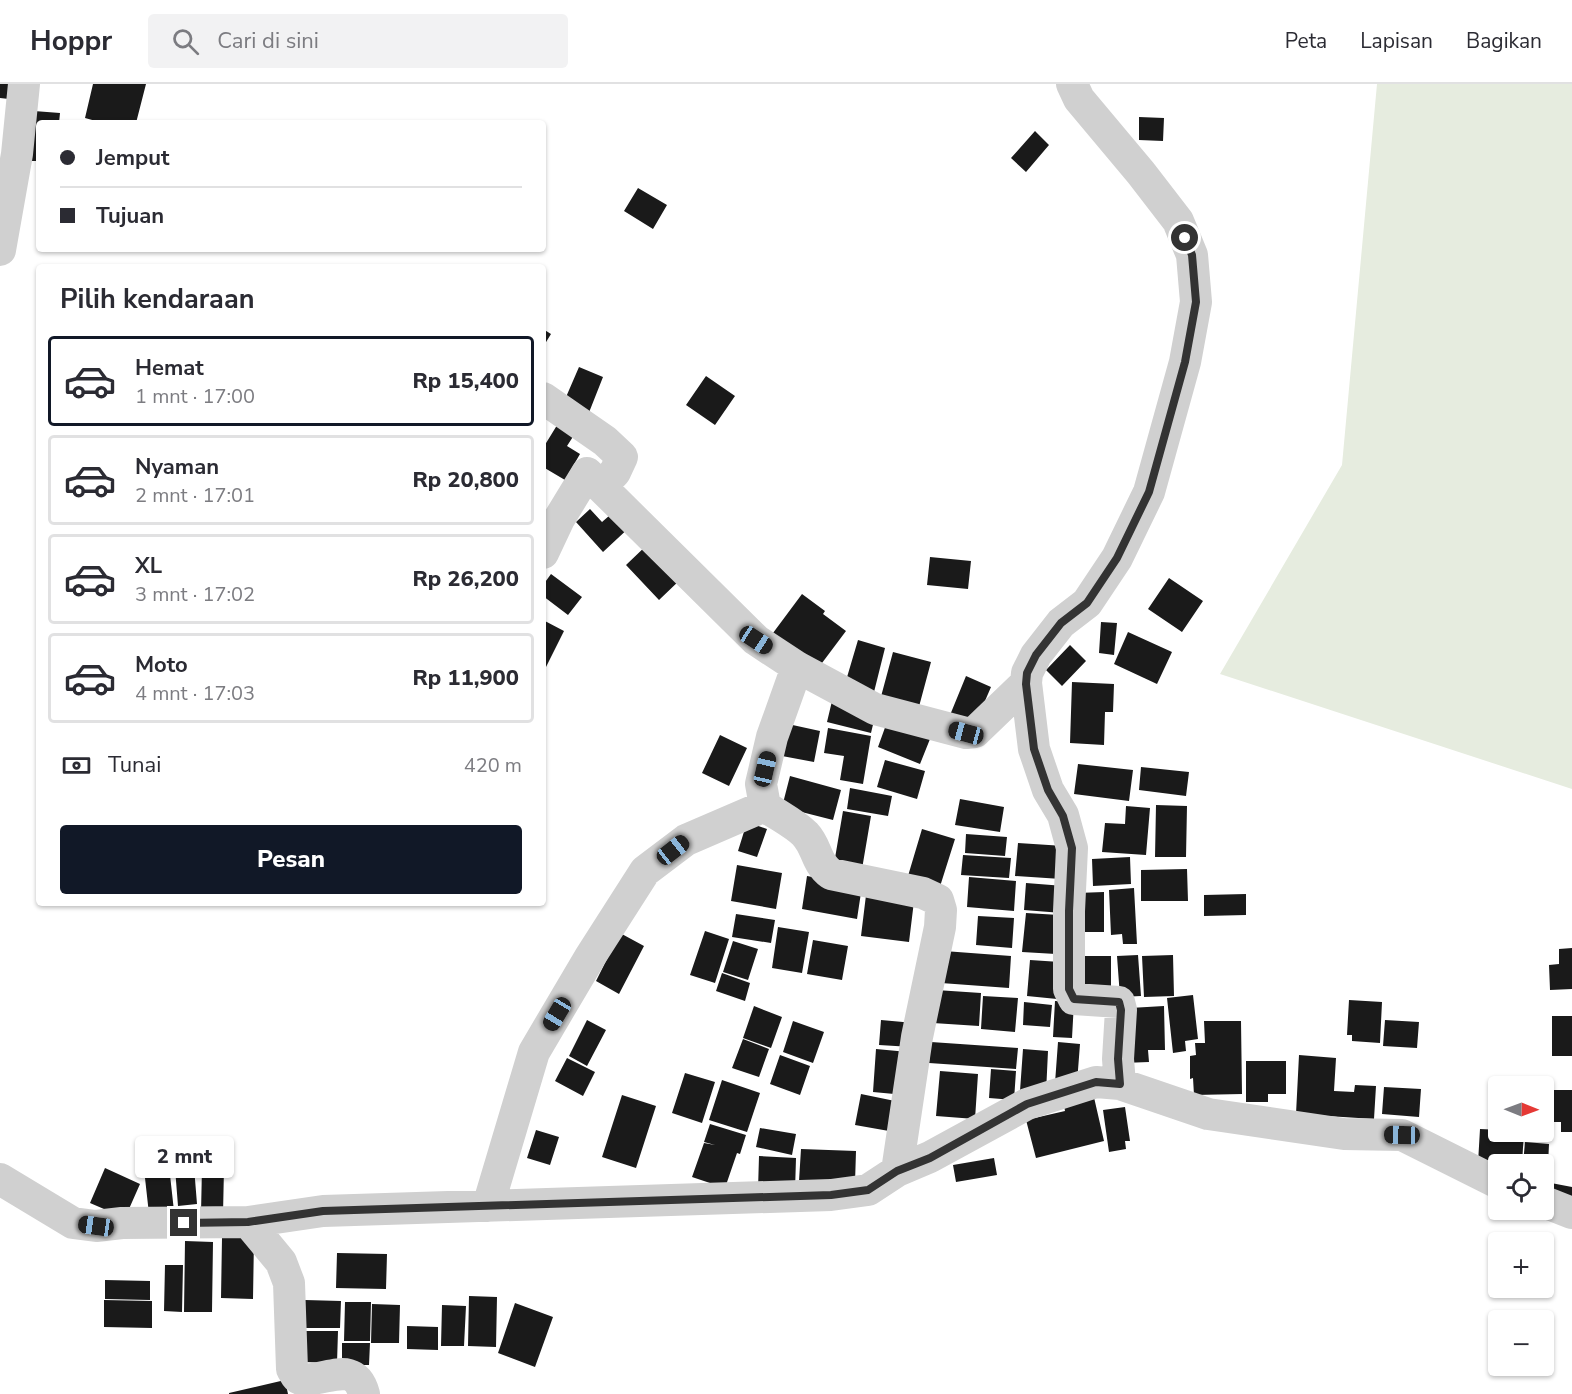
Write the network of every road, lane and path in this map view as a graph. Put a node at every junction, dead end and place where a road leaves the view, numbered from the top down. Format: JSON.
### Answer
{"nodes":[{"id":1,"x":24,"y":84,"type":"edge"},
{"id":2,"x":1072,"y":84,"type":"edge"},
{"id":3,"x":0,"y":250,"type":"edge"},
{"id":4,"x":546,"y":400,"type":"edge"},
{"id":5,"x":601,"y":487,"type":"junction"},
{"id":6,"x":546,"y":547,"type":"edge"},
{"id":7,"x":797,"y":667,"type":"junction"},
{"id":8,"x":1026,"y":684,"type":"junction"},
{"id":9,"x":765,"y":806,"type":"junction"},
{"id":10,"x":1120,"y":1084,"type":"junction"},
{"id":11,"x":897,"y":1171,"type":"junction"},
{"id":12,"x":1488,"y":1178,"type":"edge"},
{"id":13,"x":0,"y":1179,"type":"edge"},
{"id":14,"x":488,"y":1206,"type":"junction"},
{"id":15,"x":1554,"y":1206,"type":"edge"},
{"id":16,"x":1572,"y":1213,"type":"edge"},
{"id":17,"x":248,"y":1222,"type":"junction"},
{"id":18,"x":364,"y":1394,"type":"edge"}],
"edges":[{"from":1,"to":3,"type":"street"},
{"from":2,"to":8,"type":"street"},
{"from":4,"to":5,"type":"street"},
{"from":5,"to":6,"type":"street"},
{"from":5,"to":7,"type":"street"},
{"from":7,"to":8,"type":"street"},
{"from":7,"to":9,"type":"street"},
{"from":8,"to":10,"type":"street"},
{"from":9,"to":11,"type":"street"},
{"from":9,"to":14,"type":"street"},
{"from":10,"to":11,"type":"street"},
{"from":10,"to":12,"type":"street"},
{"from":11,"to":14,"type":"street"},
{"from":13,"to":17,"type":"street"},
{"from":14,"to":17,"type":"street"},
{"from":15,"to":16,"type":"street"},
{"from":17,"to":18,"type":"street"}]}
